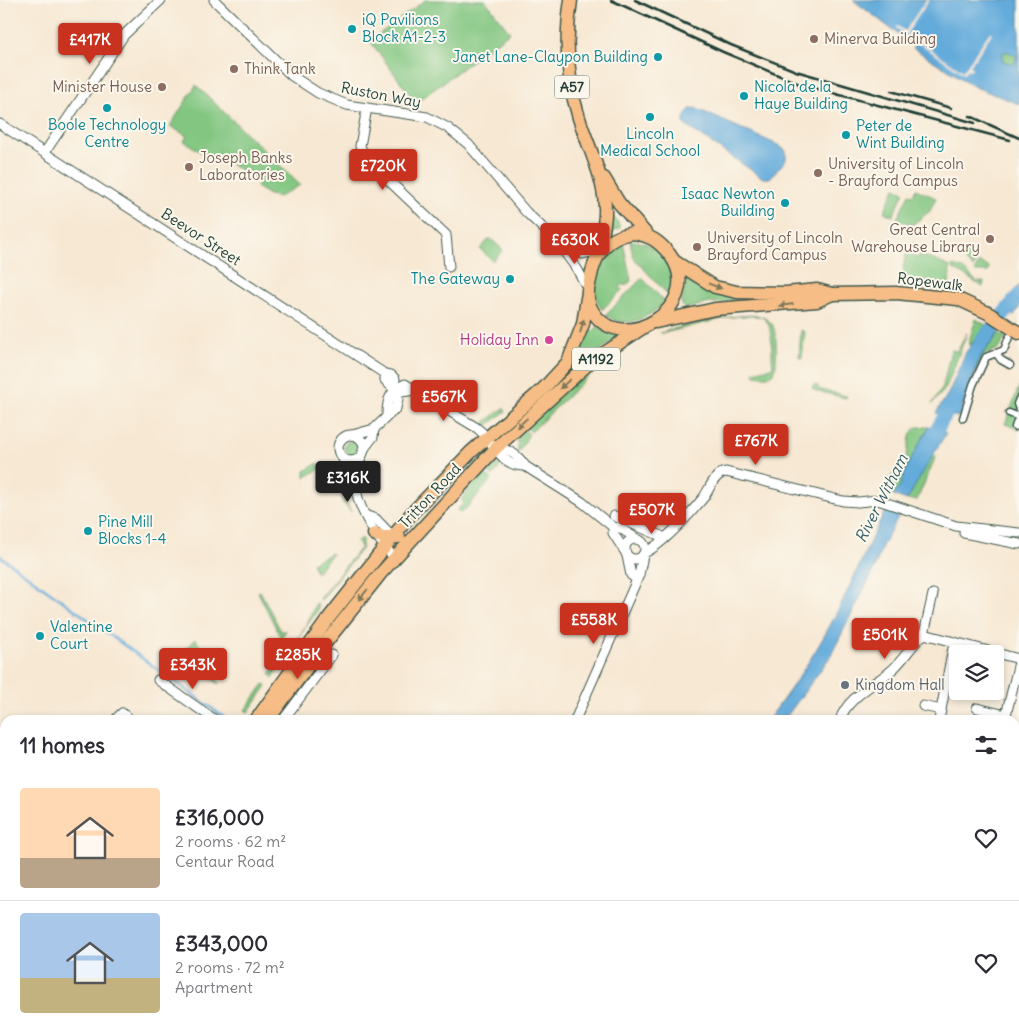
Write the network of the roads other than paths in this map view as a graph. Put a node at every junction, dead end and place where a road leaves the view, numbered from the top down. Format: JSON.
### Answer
{"nodes":[{"id":1,"x":161,"y":0,"type":"edge"},
{"id":2,"x":214,"y":0,"type":"edge"},
{"id":3,"x":570,"y":4,"type":"edge"},
{"id":4,"x":367,"y":108,"type":"junction"},
{"id":5,"x":0,"y":124,"type":"edge"},
{"id":6,"x":45,"y":152,"type":"junction"},
{"id":7,"x":595,"y":163,"type":"junction"},
{"id":8,"x":647,"y":235,"type":"junction"},
{"id":9,"x":558,"y":243,"type":"junction"},
{"id":10,"x":600,"y":249,"type":"junction"},
{"id":11,"x":674,"y":261,"type":"junction"},
{"id":12,"x":449,"y":267,"type":"dead end"},
{"id":13,"x":588,"y":294,"type":"junction"},
{"id":14,"x":832,"y":294,"type":"junction"},
{"id":15,"x":649,"y":324,"type":"junction"},
{"id":16,"x":1014,"y":330,"type":"edge"},
{"id":17,"x":996,"y":353,"type":"junction"},
{"id":18,"x":1010,"y":365,"type":"dead end"},
{"id":19,"x":394,"y":389,"type":"junction"},
{"id":20,"x":1019,"y":399,"type":"edge"},
{"id":21,"x":1019,"y":409,"type":"edge"},
{"id":22,"x":1009,"y":413,"type":"dead end"},
{"id":23,"x":1019,"y":417,"type":"edge"},
{"id":24,"x":963,"y":418,"type":"dead end"},
{"id":25,"x":1015,"y":427,"type":"dead end"},
{"id":26,"x":374,"y":429,"type":"junction"},
{"id":27,"x":352,"y":435,"type":"junction"},
{"id":28,"x":488,"y":438,"type":"junction"},
{"id":29,"x":496,"y":448,"type":"junction"},
{"id":30,"x":363,"y":452,"type":"junction"},
{"id":31,"x":343,"y":458,"type":"junction"},
{"id":32,"x":356,"y":482,"type":"junction"},
{"id":33,"x":460,"y":487,"type":"junction"},
{"id":34,"x":367,"y":516,"type":"junction"},
{"id":35,"x":614,"y":516,"type":"dead end"},
{"id":36,"x":613,"y":527,"type":"junction"},
{"id":37,"x":670,"y":531,"type":"junction"},
{"id":38,"x":964,"y":533,"type":"dead end"},
{"id":39,"x":1019,"y":533,"type":"edge"},
{"id":40,"x":374,"y":534,"type":"junction"},
{"id":41,"x":661,"y":536,"type":"junction"},
{"id":42,"x":393,"y":537,"type":"junction"},
{"id":43,"x":639,"y":540,"type":"junction"},
{"id":44,"x":1019,"y":544,"type":"edge"},
{"id":45,"x":384,"y":548,"type":"junction"},
{"id":46,"x":404,"y":548,"type":"junction"},
{"id":47,"x":626,"y":553,"type":"junction"},
{"id":48,"x":644,"y":554,"type":"junction"},
{"id":49,"x":395,"y":558,"type":"junction"},
{"id":50,"x":636,"y":579,"type":"junction"},
{"id":51,"x":933,"y":594,"type":"dead end"},
{"id":52,"x":924,"y":634,"type":"junction"},
{"id":53,"x":954,"y":643,"type":"junction"},
{"id":54,"x":332,"y":654,"type":"dead end"},
{"id":55,"x":1019,"y":661,"type":"edge"},
{"id":56,"x":158,"y":680,"type":"dead end"},
{"id":57,"x":923,"y":706,"type":"dead end"},
{"id":58,"x":977,"y":708,"type":"dead end"},
{"id":59,"x":941,"y":710,"type":"junction"},
{"id":60,"x":207,"y":715,"type":"edge"},
{"id":61,"x":260,"y":715,"type":"edge"},
{"id":62,"x":272,"y":715,"type":"edge"},
{"id":63,"x":287,"y":715,"type":"edge"},
{"id":64,"x":577,"y":715,"type":"edge"},
{"id":65,"x":843,"y":715,"type":"edge"},
{"id":66,"x":940,"y":715,"type":"edge"}],
"edges":[{"from":1,"to":6,"type":"street"},
{"from":2,"to":4,"type":"street","name":"Ruston Way"},
{"from":3,"to":7,"type":"main road","number":"A57"},
{"from":4,"to":9,"type":"street","name":"Ruston Way"},
{"from":4,"to":12,"type":"street"},
{"from":5,"to":6,"type":"street","name":"Beevor Street"},
{"from":6,"to":19,"type":"street","name":"Beevor Street"},
{"from":7,"to":8,"type":"main road"},
{"from":7,"to":10,"type":"main road"},
{"from":8,"to":10,"type":"main road"},
{"from":8,"to":11,"type":"main road"},
{"from":9,"to":10,"type":"street","name":"Ruston Way"},
{"from":9,"to":13,"type":"street","name":"Ruston Way"},
{"from":10,"to":13,"type":"main road"},
{"from":11,"to":14,"type":"main road","name":"Ropewalk","one_way":true},
{"from":11,"to":15,"type":"main road"},
{"from":13,"to":15,"type":"main road"},
{"from":28,"to":13,"type":"main road","name":"Tritton Road","number":"A1192","one_way":true},
{"from":14,"to":15,"type":"main road","name":"Ropewalk","one_way":true},
{"from":14,"to":16,"type":"main road","name":"Ropewalk"},
{"from":15,"to":29,"type":"main road","name":"Tritton Road","number":"A1192","one_way":true},
{"from":16,"to":17,"type":"street"},
{"from":17,"to":18,"type":"street"},
{"from":17,"to":24,"type":"street"},
{"from":19,"to":26,"type":"street"},
{"from":19,"to":28,"type":"street"},
{"from":20,"to":21,"type":"street"},
{"from":22,"to":23,"type":"street"},
{"from":23,"to":25,"type":"street"},
{"from":26,"to":27,"type":"street"},
{"from":26,"to":30,"type":"street"},
{"from":27,"to":30,"type":"street"},
{"from":27,"to":31,"type":"street"},
{"from":28,"to":29,"type":"street"},
{"from":28,"to":42,"type":"main road","name":"Tritton Road","number":"A1192"},
{"from":29,"to":33,"type":"main road","name":"Tritton Road","number":"A1192"},
{"from":29,"to":36,"type":"street"},
{"from":30,"to":31,"type":"street"},
{"from":30,"to":32,"type":"street"},
{"from":31,"to":32,"type":"street"},
{"from":32,"to":34,"type":"street"},
{"from":33,"to":42,"type":"main road"},
{"from":33,"to":46,"type":"main road","name":"Tritton Road","number":"A1192"},
{"from":34,"to":40,"type":"street"},
{"from":34,"to":42,"type":"street"},
{"from":35,"to":41,"type":"street"},
{"from":36,"to":43,"type":"street"},
{"from":36,"to":47,"type":"street"},
{"from":37,"to":39,"type":"street"},
{"from":37,"to":41,"type":"street"},
{"from":37,"to":48,"type":"street"},
{"from":38,"to":44,"type":"street"},
{"from":40,"to":42,"type":"main road"},
{"from":40,"to":45,"type":"street"},
{"from":41,"to":43,"type":"street"},
{"from":42,"to":45,"type":"main road","name":"Tritton Road","number":"A1192"},
{"from":42,"to":46,"type":"street"},
{"from":43,"to":47,"type":"street"},
{"from":43,"to":48,"type":"street"},
{"from":45,"to":49,"type":"street"},
{"from":45,"to":61,"type":"main road","name":"Tritton Road","number":"A1192"},
{"from":46,"to":49,"type":"main road","name":"Tritton Road","number":"A1192"},
{"from":47,"to":48,"type":"street"},
{"from":47,"to":50,"type":"street"},
{"from":48,"to":50,"type":"street"},
{"from":49,"to":62,"type":"main road","name":"Tritton Road","number":"A1192","one_way":true},
{"from":50,"to":64,"type":"street"},
{"from":51,"to":52,"type":"street"},
{"from":52,"to":53,"type":"street"},
{"from":52,"to":65,"type":"street"},
{"from":53,"to":55,"type":"street"},
{"from":53,"to":59,"type":"street"},
{"from":54,"to":63,"type":"street"},
{"from":55,"to":58,"type":"street"},
{"from":56,"to":60,"type":"street"},
{"from":57,"to":59,"type":"street"},
{"from":59,"to":66,"type":"street"}]}
